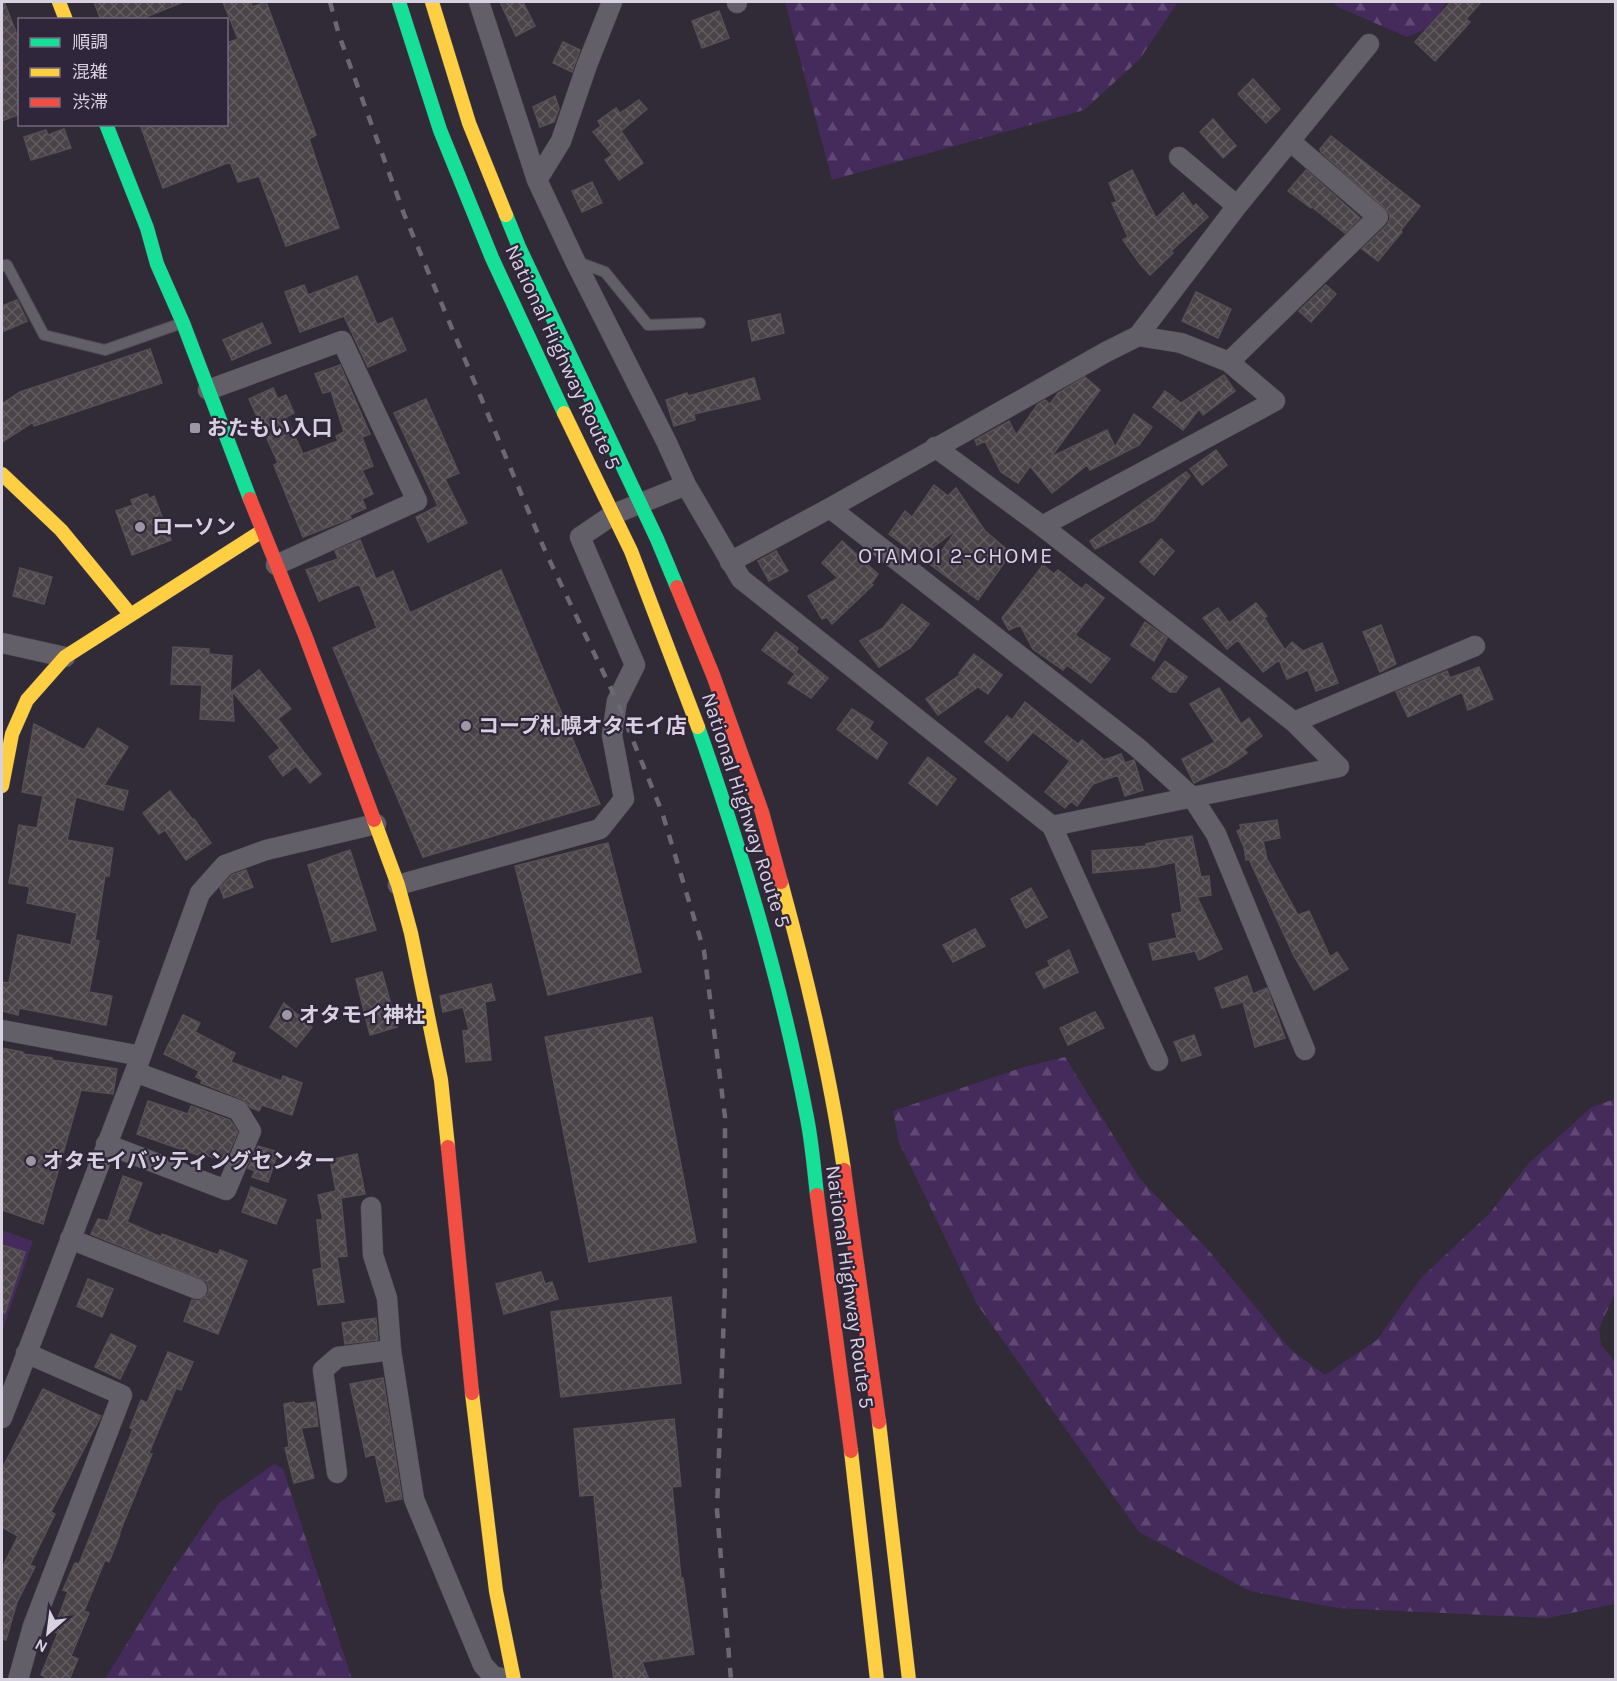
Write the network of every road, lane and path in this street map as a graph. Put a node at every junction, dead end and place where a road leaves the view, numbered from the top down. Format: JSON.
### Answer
{"nodes":[{"id":1,"x":59,"y":2,"type":"edge"},
{"id":2,"x":399,"y":2,"type":"edge"},
{"id":3,"x":432,"y":2,"type":"edge"},
{"id":4,"x":479,"y":2,"type":"edge"},
{"id":5,"x":612,"y":2,"type":"edge"},
{"id":6,"x":65,"y":18,"type":"edge"},
{"id":7,"x":1369,"y":44,"type":"dead end"},
{"id":8,"x":107,"y":126,"type":"edge"},
{"id":9,"x":1290,"y":141,"type":"junction"},
{"id":10,"x":1179,"y":157,"type":"dead end"},
{"id":11,"x":537,"y":180,"type":"junction"},
{"id":12,"x":1237,"y":206,"type":"junction"},
{"id":13,"x":575,"y":261,"type":"junction"},
{"id":14,"x":2,"y":266,"type":"edge"},
{"id":15,"x":700,"y":322,"type":"dead end"},
{"id":16,"x":183,"y":323,"type":"junction"},
{"id":17,"x":1138,"y":336,"type":"junction"},
{"id":18,"x":1229,"y":362,"type":"junction"},
{"id":19,"x":208,"y":390,"type":"junction"},
{"id":20,"x":935,"y":447,"type":"junction"},
{"id":21,"x":2,"y":474,"type":"edge"},
{"id":22,"x":686,"y":485,"type":"junction"},
{"id":23,"x":640,"y":505,"type":"junction"},
{"id":24,"x":830,"y":508,"type":"junction"},
{"id":25,"x":614,"y":514,"type":"junction"},
{"id":26,"x":1042,"y":526,"type":"junction"},
{"id":27,"x":262,"y":531,"type":"junction"},
{"id":28,"x":730,"y":562,"type":"junction"},
{"id":29,"x":276,"y":565,"type":"junction"},
{"id":30,"x":130,"y":614,"type":"junction"},
{"id":31,"x":2,"y":643,"type":"edge"},
{"id":32,"x":1475,"y":646,"type":"dead end"},
{"id":33,"x":65,"y":657,"type":"junction"},
{"id":34,"x":1294,"y":722,"type":"junction"},
{"id":35,"x":2,"y":786,"type":"edge"},
{"id":36,"x":1192,"y":797,"type":"junction"},
{"id":37,"x":376,"y":825,"type":"junction"},
{"id":38,"x":1052,"y":826,"type":"junction"},
{"id":39,"x":398,"y":885,"type":"junction"},
{"id":40,"x":2,"y":1030,"type":"edge"},
{"id":41,"x":1305,"y":1050,"type":"dead end"},
{"id":42,"x":1158,"y":1061,"type":"dead end"},
{"id":43,"x":138,"y":1064,"type":"junction"},
{"id":44,"x":106,"y":1144,"type":"junction"},
{"id":45,"x":371,"y":1207,"type":"dead end"},
{"id":46,"x":70,"y":1239,"type":"junction"},
{"id":47,"x":197,"y":1289,"type":"dead end"},
{"id":48,"x":391,"y":1350,"type":"junction"},
{"id":49,"x":26,"y":1353,"type":"junction"},
{"id":50,"x":2,"y":1418,"type":"edge"},
{"id":51,"x":338,"y":1473,"type":"dead end"},
{"id":52,"x":18,"y":1680,"type":"edge"},
{"id":53,"x":512,"y":1680,"type":"edge"},
{"id":54,"x":877,"y":1680,"type":"edge"},
{"id":55,"x":909,"y":1680,"type":"edge"}],
"edges":[{"from":1,"to":6,"type":"main road"},
{"from":2,"to":25,"type":"main road","name":"National Highway Route 5"},
{"from":3,"to":23,"type":"main road","name":"National Highway Route 5"},
{"from":4,"to":11,"type":"street"},
{"from":5,"to":11,"type":"street"},
{"from":7,"to":9,"type":"street"},
{"from":8,"to":16,"type":"main road"},
{"from":9,"to":12,"type":"street"},
{"from":9,"to":18,"type":"street"},
{"from":10,"to":12,"type":"street"},
{"from":11,"to":13,"type":"street"},
{"from":12,"to":17,"type":"street"},
{"from":13,"to":15,"type":"lane"},
{"from":13,"to":22,"type":"street"},
{"from":14,"to":16,"type":"lane"},
{"from":16,"to":19,"type":"main road"},
{"from":17,"to":18,"type":"street"},
{"from":17,"to":20,"type":"street"},
{"from":18,"to":26,"type":"street"},
{"from":19,"to":27,"type":"main road"},
{"from":19,"to":29,"type":"street"},
{"from":20,"to":24,"type":"street"},
{"from":20,"to":26,"type":"street"},
{"from":21,"to":30,"type":"main road"},
{"from":22,"to":23,"type":"street"},
{"from":22,"to":28,"type":"street"},
{"from":23,"to":25,"type":"street"},
{"from":23,"to":55,"type":"main road","name":"National Highway Route 5"},
{"from":24,"to":28,"type":"street"},
{"from":24,"to":36,"type":"street"},
{"from":25,"to":39,"type":"street"},
{"from":25,"to":54,"type":"main road","name":"National Highway Route 5"},
{"from":26,"to":34,"type":"street"},
{"from":27,"to":29,"type":"main road"},
{"from":27,"to":30,"type":"main road"},
{"from":28,"to":38,"type":"street"},
{"from":29,"to":37,"type":"main road"},
{"from":30,"to":33,"type":"main road"},
{"from":31,"to":33,"type":"street"},
{"from":32,"to":34,"type":"street"},
{"from":33,"to":35,"type":"main road"},
{"from":34,"to":36,"type":"street"},
{"from":36,"to":38,"type":"street"},
{"from":36,"to":41,"type":"street"},
{"from":37,"to":39,"type":"main road"},
{"from":37,"to":43,"type":"street"},
{"from":38,"to":42,"type":"street"},
{"from":39,"to":53,"type":"main road"},
{"from":40,"to":43,"type":"street"},
{"from":43,"to":44,"type":"street"},
{"from":43,"to":44,"type":"street"},
{"from":44,"to":46,"type":"street"},
{"from":45,"to":48,"type":"street"},
{"from":46,"to":47,"type":"street"},
{"from":46,"to":49,"type":"street"},
{"from":48,"to":51,"type":"street"},
{"from":48,"to":53,"type":"street"},
{"from":49,"to":50,"type":"street"},
{"from":49,"to":52,"type":"street"}]}
